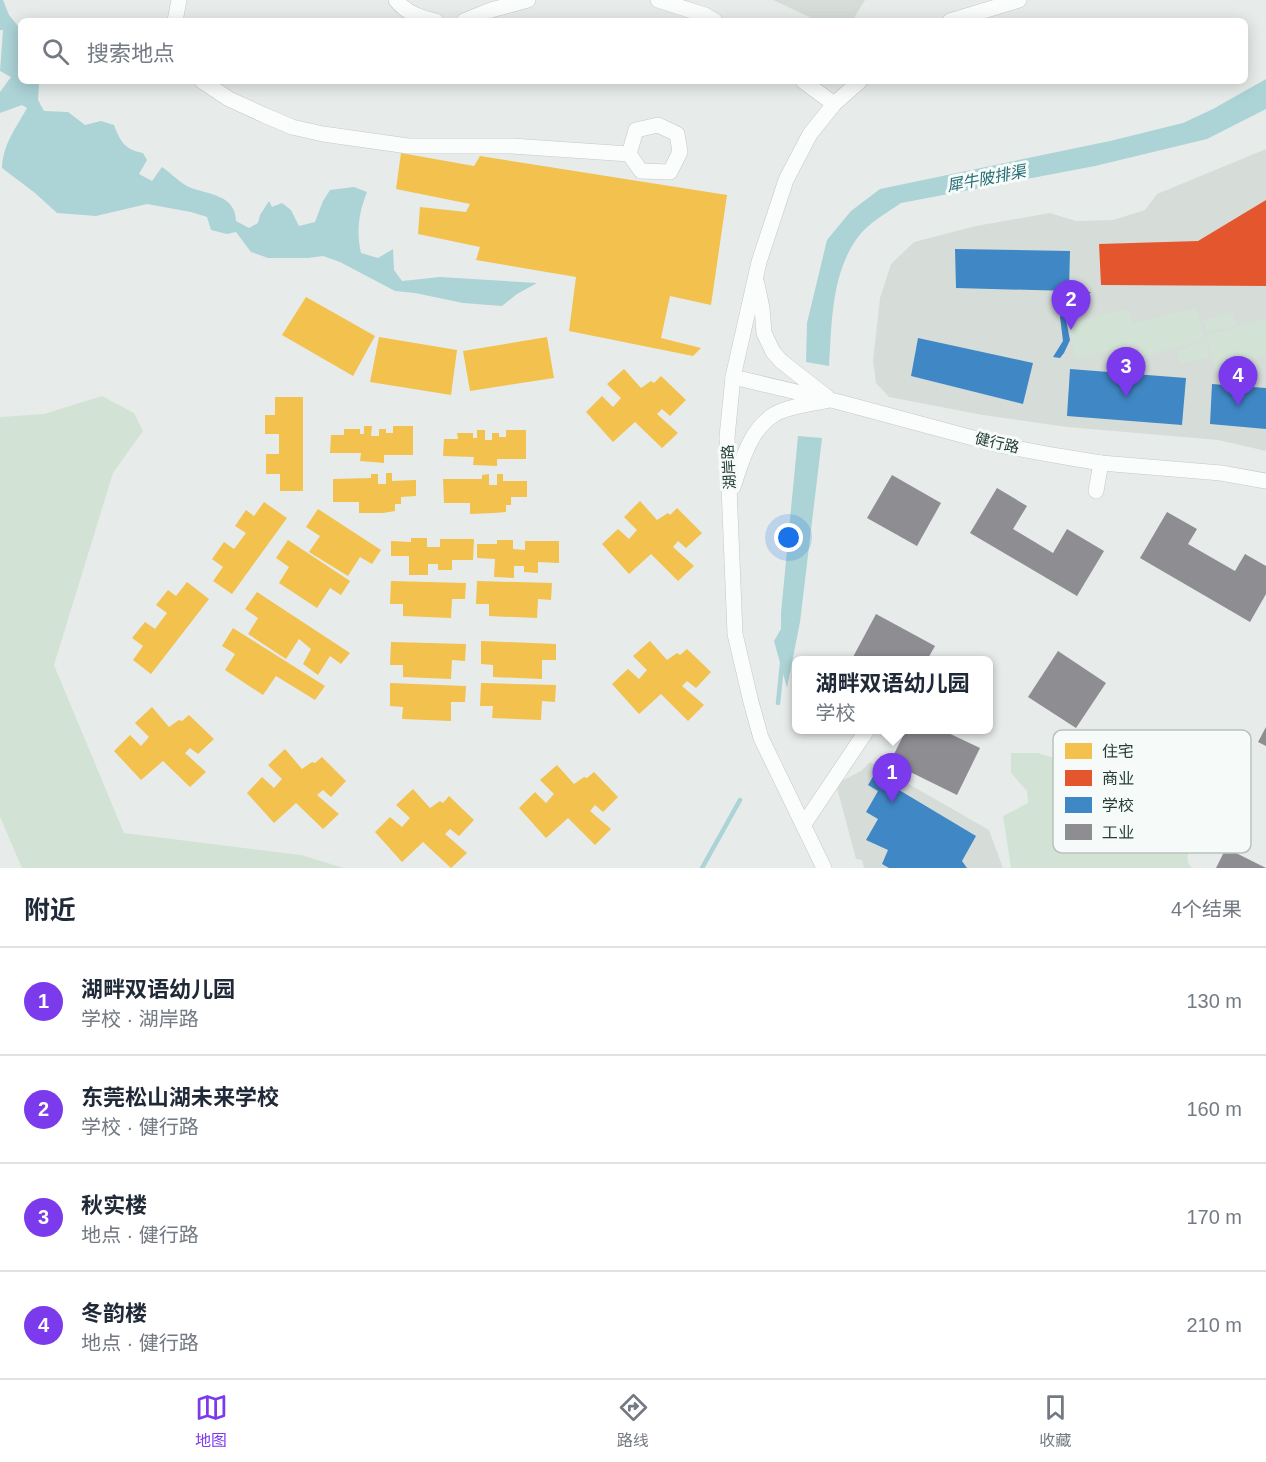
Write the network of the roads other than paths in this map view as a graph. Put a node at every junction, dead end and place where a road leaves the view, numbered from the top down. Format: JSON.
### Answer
{"nodes":[{"id":1,"x":179,"y":0,"type":"edge"},
{"id":2,"x":396,"y":0,"type":"edge"},
{"id":3,"x":528,"y":0,"type":"edge"},
{"id":4,"x":658,"y":0,"type":"edge"},
{"id":5,"x":1019,"y":0,"type":"edge"},
{"id":6,"x":176,"y":18,"type":"edge"},
{"id":7,"x":421,"y":18,"type":"edge"},
{"id":8,"x":471,"y":18,"type":"edge"},
{"id":9,"x":710,"y":18,"type":"edge"},
{"id":10,"x":960,"y":18,"type":"edge"},
{"id":11,"x":206,"y":84,"type":"edge"},
{"id":12,"x":807,"y":84,"type":"edge"},
{"id":13,"x":857,"y":84,"type":"edge"},
{"id":14,"x":834,"y":105,"type":"junction"},
{"id":15,"x":629,"y":154,"type":"dead end"},
{"id":16,"x":755,"y":277,"type":"junction"},
{"id":17,"x":733,"y":377,"type":"junction"},
{"id":18,"x":832,"y":400,"type":"junction"},
{"id":19,"x":1101,"y":463,"type":"junction"},
{"id":20,"x":1266,"y":482,"type":"edge"},
{"id":21,"x":1096,"y":491,"type":"dead end"},
{"id":22,"x":730,"y":495,"type":"junction"},
{"id":23,"x":864,"y":734,"type":"edge"},
{"id":24,"x":804,"y":824,"type":"junction"},
{"id":25,"x":824,"y":868,"type":"edge"}],
"edges":[{"from":1,"to":6,"type":"street"},
{"from":2,"to":7,"type":"street"},
{"from":3,"to":8,"type":"street"},
{"from":4,"to":9,"type":"street"},
{"from":5,"to":10,"type":"street"},
{"from":11,"to":15,"type":"street"},
{"from":12,"to":14,"type":"street"},
{"from":13,"to":14,"type":"street","name":"湖岸路"},
{"from":14,"to":16,"type":"street","name":"湖岸路"},
{"from":16,"to":17,"type":"street","name":"湖岸路"},
{"from":16,"to":18,"type":"street"},
{"from":17,"to":18,"type":"street","name":"健行路"},
{"from":17,"to":22,"type":"street","name":"湖岸路"},
{"from":18,"to":19,"type":"street","name":"健行路"},
{"from":18,"to":22,"type":"street"},
{"from":19,"to":20,"type":"street","name":"健行路"},
{"from":19,"to":21,"type":"street"},
{"from":22,"to":24,"type":"street","name":"湖岸路"},
{"from":23,"to":24,"type":"street"},
{"from":24,"to":25,"type":"street","name":"湖岸路"}]}
